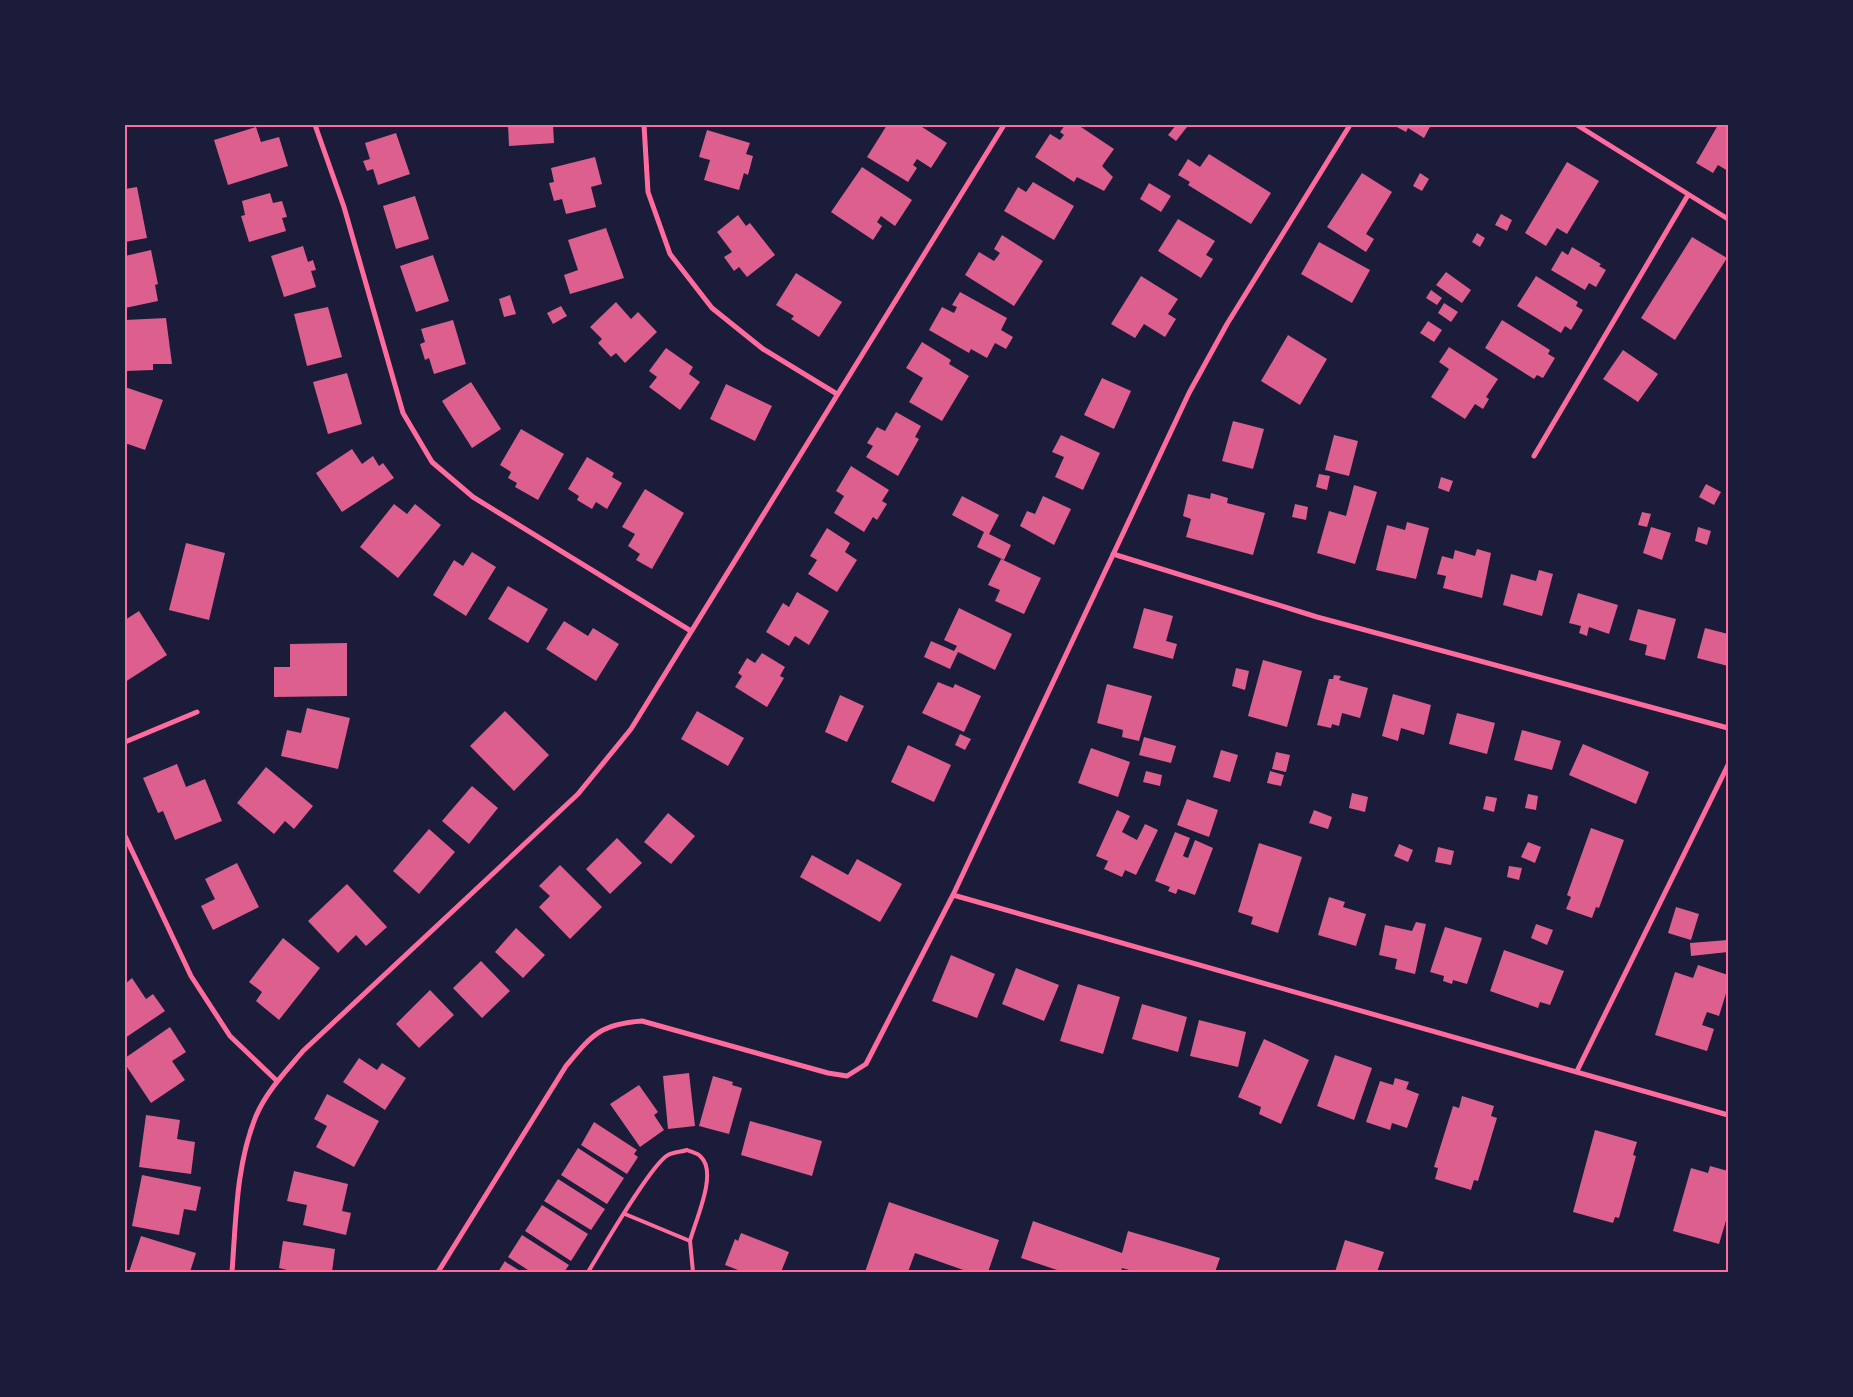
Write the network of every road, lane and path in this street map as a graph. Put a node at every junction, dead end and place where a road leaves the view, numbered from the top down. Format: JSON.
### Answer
{"nodes":[{"id":1,"x":315,"y":125,"type":"edge"},
{"id":2,"x":644,"y":125,"type":"edge"},
{"id":3,"x":1004,"y":125,"type":"edge"},
{"id":4,"x":1350,"y":125,"type":"edge"},
{"id":5,"x":1577,"y":125,"type":"edge"},
{"id":6,"x":1688,"y":195,"type":"junction"},
{"id":7,"x":1728,"y":219,"type":"edge"},
{"id":8,"x":837,"y":394,"type":"junction"},
{"id":9,"x":1534,"y":456,"type":"dead end"},
{"id":10,"x":1113,"y":554,"type":"junction"},
{"id":11,"x":692,"y":631,"type":"junction"},
{"id":12,"x":197,"y":712,"type":"dead end"},
{"id":13,"x":1728,"y":728,"type":"edge"},
{"id":14,"x":125,"y":742,"type":"edge"},
{"id":15,"x":1728,"y":765,"type":"edge"},
{"id":16,"x":125,"y":836,"type":"edge"},
{"id":17,"x":953,"y":895,"type":"junction"},
{"id":18,"x":1577,"y":1071,"type":"junction"},
{"id":19,"x":277,"y":1081,"type":"junction"},
{"id":20,"x":1728,"y":1115,"type":"edge"},
{"id":21,"x":625,"y":1214,"type":"junction"},
{"id":22,"x":690,"y":1241,"type":"junction"},
{"id":23,"x":232,"y":1272,"type":"edge"},
{"id":24,"x":438,"y":1272,"type":"edge"},
{"id":25,"x":588,"y":1272,"type":"edge"},
{"id":26,"x":693,"y":1272,"type":"edge"}],
"edges":[{"from":1,"to":11,"type":"street"},
{"from":2,"to":8,"type":"street"},
{"from":3,"to":8,"type":"street"},
{"from":4,"to":10,"type":"street"},
{"from":5,"to":6,"type":"street"},
{"from":6,"to":7,"type":"street"},
{"from":6,"to":9,"type":"street"},
{"from":8,"to":11,"type":"street"},
{"from":10,"to":13,"type":"street"},
{"from":10,"to":17,"type":"street"},
{"from":11,"to":19,"type":"street"},
{"from":12,"to":14,"type":"street"},
{"from":15,"to":18,"type":"street"},
{"from":16,"to":19,"type":"street"},
{"from":17,"to":18,"type":"street"},
{"from":17,"to":24,"type":"street"},
{"from":18,"to":20,"type":"street"},
{"from":19,"to":23,"type":"street"},
{"from":21,"to":22,"type":"lane"},
{"from":21,"to":22,"type":"lane"},
{"from":21,"to":25,"type":"lane"},
{"from":22,"to":26,"type":"lane"}]}
